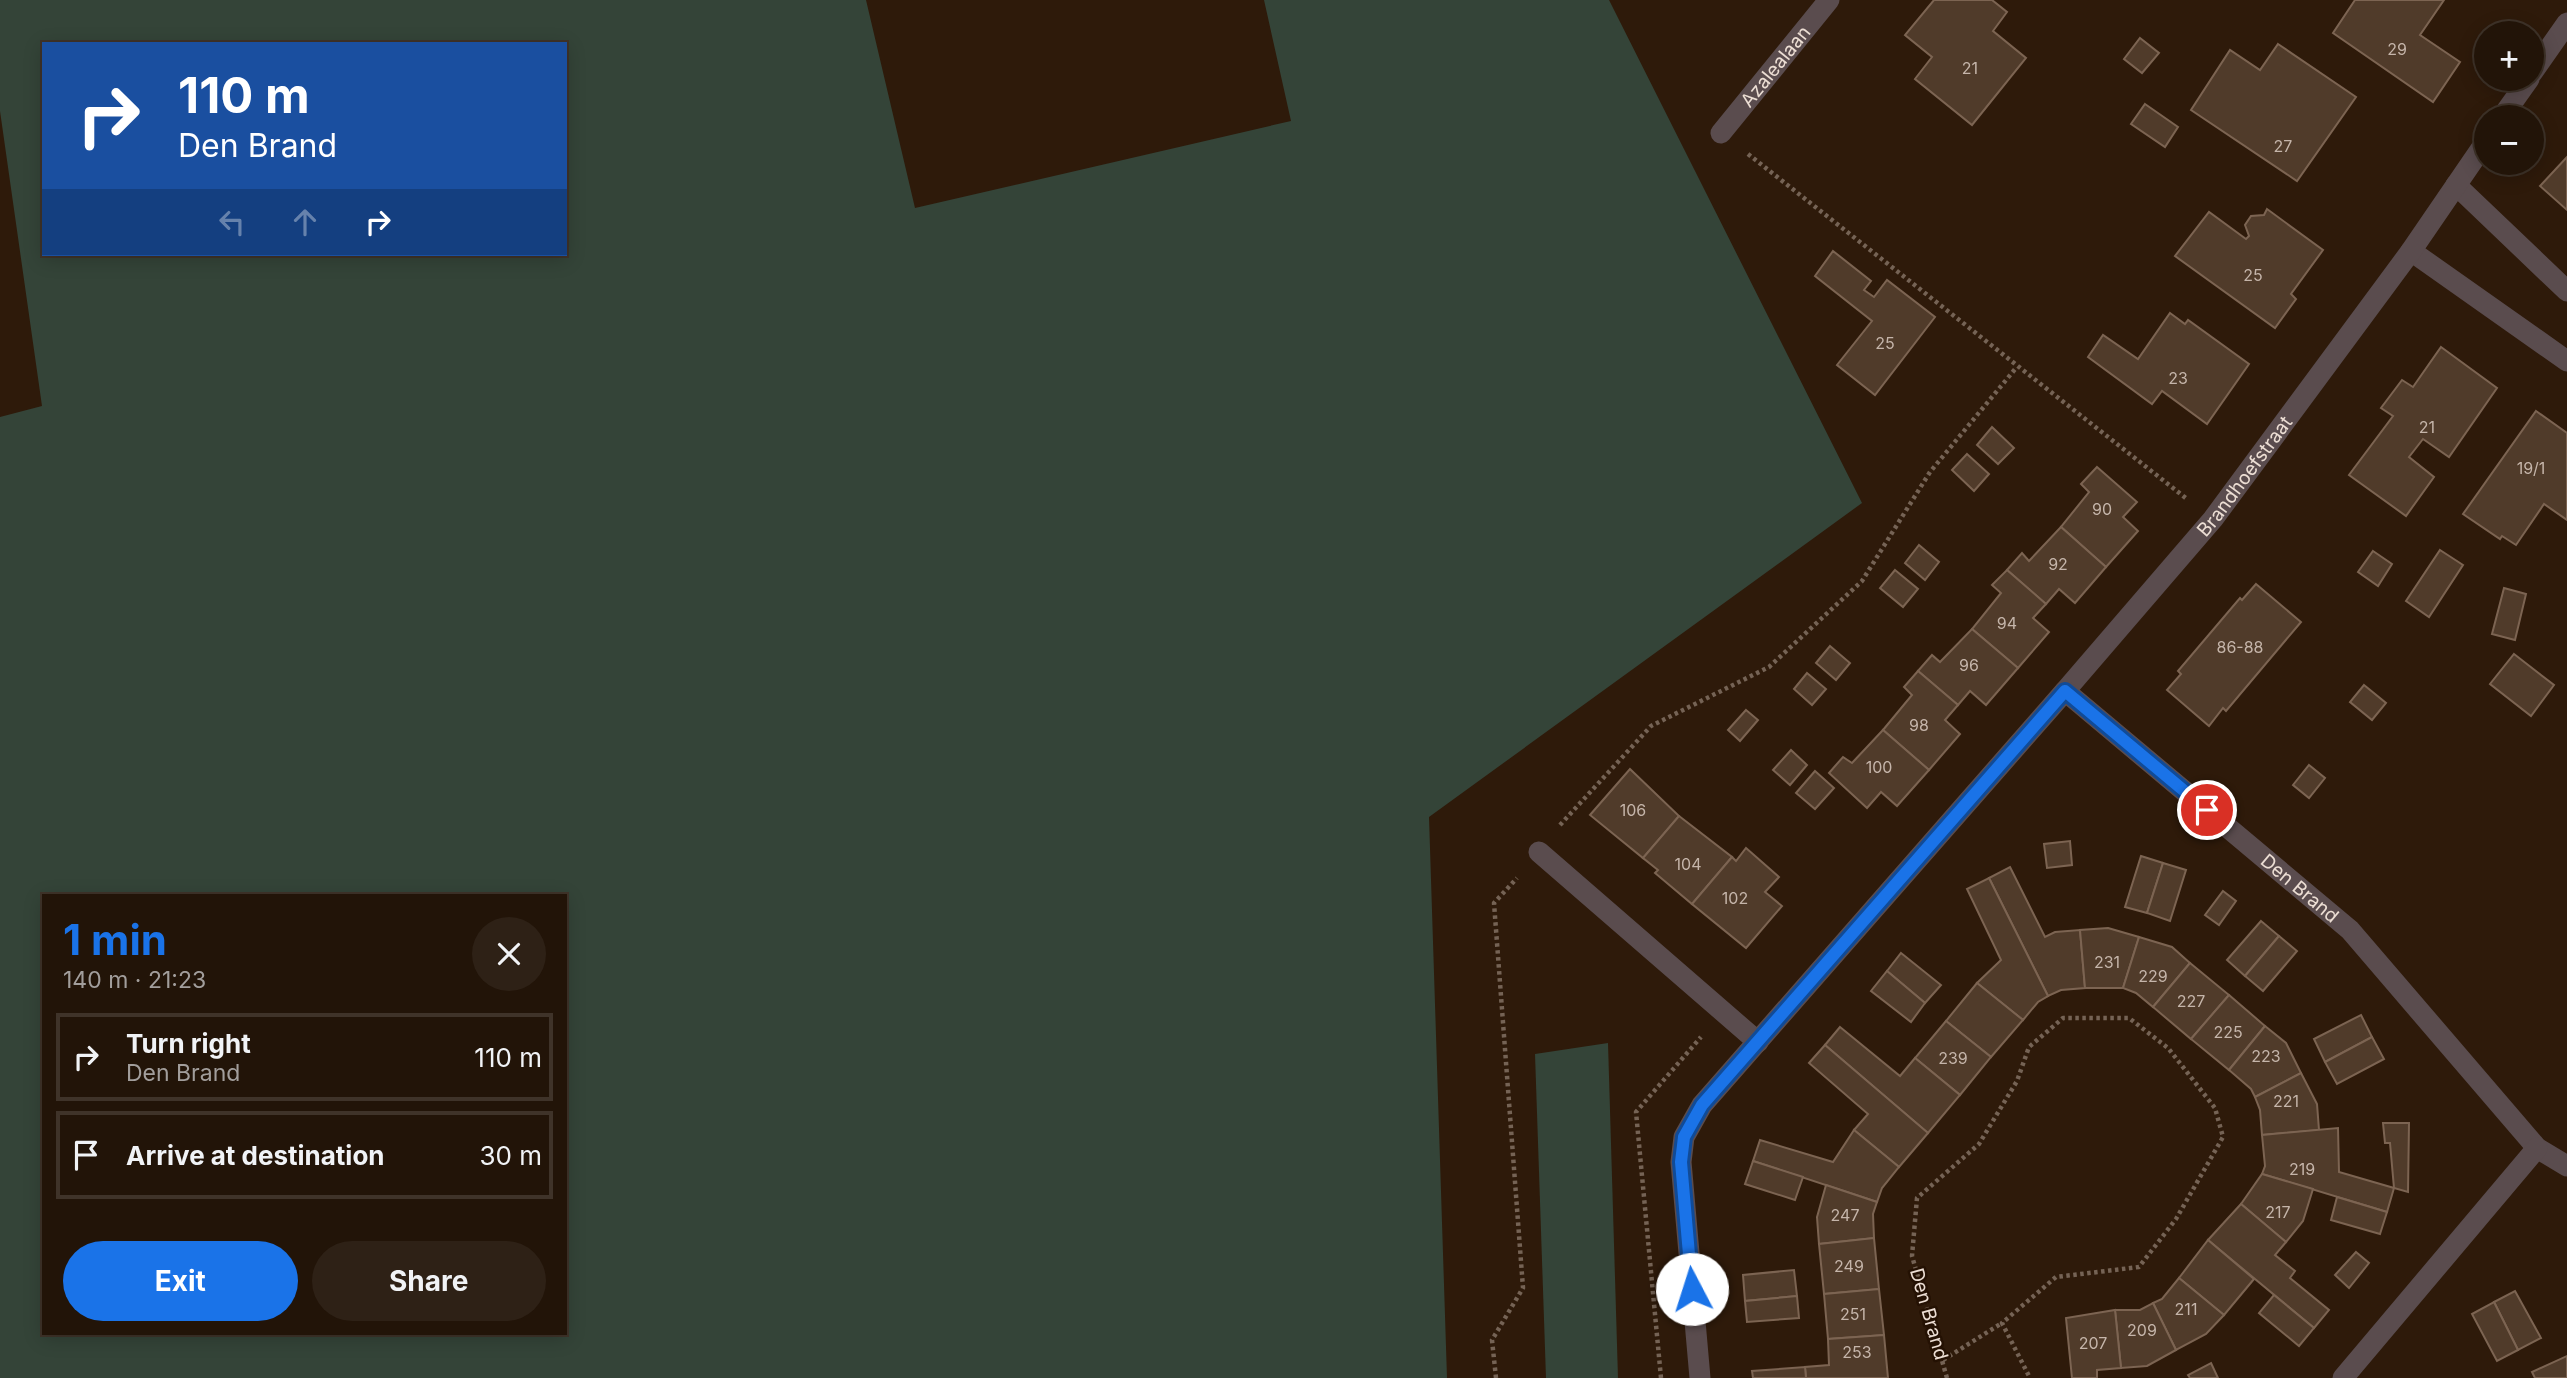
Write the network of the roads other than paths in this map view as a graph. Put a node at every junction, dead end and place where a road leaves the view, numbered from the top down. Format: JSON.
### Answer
{"nodes":[{"id":1,"x":1829,"y":0,"type":"edge"},
{"id":2,"x":2567,"y":23,"type":"edge"},
{"id":3,"x":2544,"y":56,"type":"edge"},
{"id":4,"x":1721,"y":133,"type":"road end"},
{"id":5,"x":2474,"y":159,"type":"edge"},
{"id":6,"x":2456,"y":185,"type":"junction"},
{"id":7,"x":2411,"y":251,"type":"junction"},
{"id":8,"x":2567,"y":290,"type":"edge"},
{"id":9,"x":2567,"y":360,"type":"edge"},
{"id":10,"x":2065,"y":691,"type":"junction"},
{"id":11,"x":1539,"y":852,"type":"road end"},
{"id":12,"x":1758,"y":1042,"type":"junction"},
{"id":13,"x":2537,"y":1148,"type":"junction"},
{"id":14,"x":2567,"y":1166,"type":"edge"},
{"id":15,"x":1700,"y":1378,"type":"edge"},
{"id":16,"x":2343,"y":1378,"type":"edge"}],
"edges":[{"from":1,"to":4,"type":"street","name":"Azalealaan"},
{"from":2,"to":3,"type":"street"},
{"from":5,"to":6,"type":"street","name":"Brandhoefstraat"},
{"from":6,"to":7,"type":"street","name":"Brandhoefstraat"},
{"from":6,"to":8,"type":"street"},
{"from":7,"to":9,"type":"street"},
{"from":7,"to":10,"type":"street","name":"Brandhoefstraat"},
{"from":10,"to":12,"type":"street"},
{"from":10,"to":13,"type":"street","name":"Den Brand"},
{"from":11,"to":12,"type":"street"},
{"from":12,"to":15,"type":"street"},
{"from":13,"to":14,"type":"street","name":"Den Brand"},
{"from":13,"to":16,"type":"street"}]}
